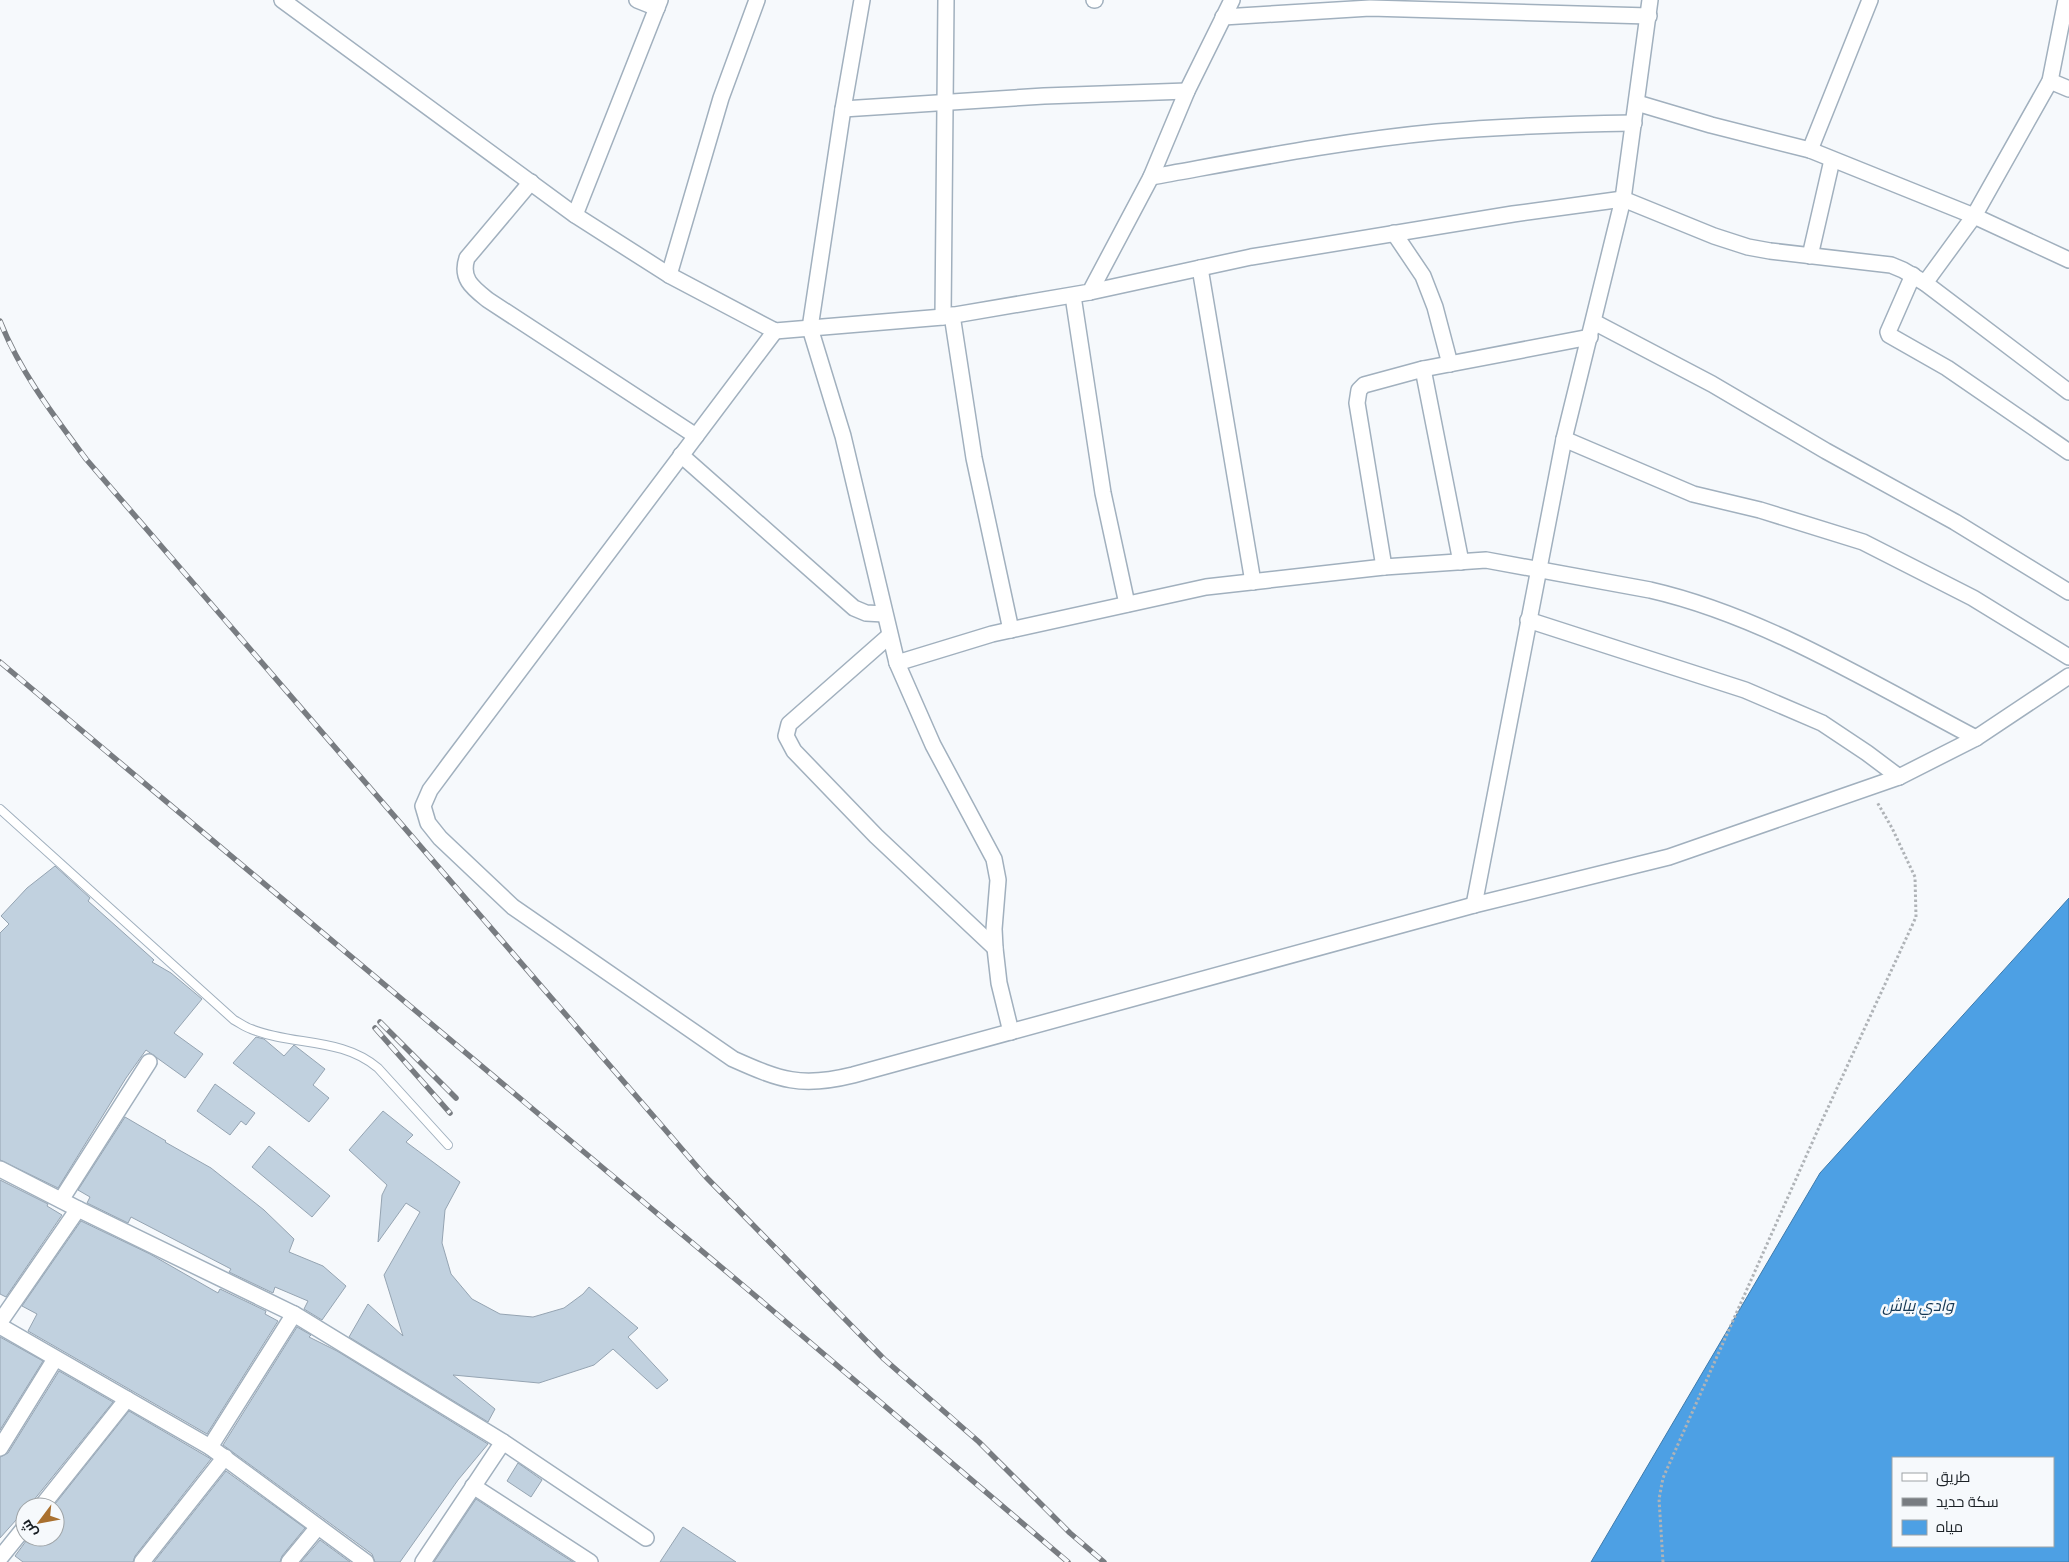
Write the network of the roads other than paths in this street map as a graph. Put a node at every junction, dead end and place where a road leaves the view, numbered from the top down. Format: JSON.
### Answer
{"nodes":[{"id":1,"x":282,"y":0,"type":"edge"},
{"id":2,"x":637,"y":0,"type":"edge"},
{"id":3,"x":757,"y":0,"type":"edge"},
{"id":4,"x":862,"y":0,"type":"edge"},
{"id":5,"x":946,"y":0,"type":"edge"},
{"id":6,"x":1232,"y":0,"type":"edge"},
{"id":7,"x":1650,"y":0,"type":"edge"},
{"id":8,"x":1870,"y":0,"type":"edge"},
{"id":9,"x":2066,"y":0,"type":"edge"},
{"id":10,"x":658,"y":4,"type":"edge"},
{"id":11,"x":1648,"y":16,"type":"junction"},
{"id":12,"x":1224,"y":17,"type":"junction"},
{"id":13,"x":2050,"y":81,"type":"junction"},
{"id":14,"x":2069,"y":89,"type":"edge"},
{"id":15,"x":1187,"y":91,"type":"junction"},
{"id":16,"x":945,"y":101,"type":"junction"},
{"id":17,"x":1637,"y":103,"type":"junction"},
{"id":18,"x":843,"y":109,"type":"junction"},
{"id":19,"x":1634,"y":122,"type":"junction"},
{"id":20,"x":1810,"y":150,"type":"junction"},
{"id":21,"x":1832,"y":160,"type":"junction"},
{"id":22,"x":1151,"y":176,"type":"junction"},
{"id":23,"x":531,"y":182,"type":"junction"},
{"id":24,"x":1623,"y":199,"type":"junction"},
{"id":25,"x":576,"y":215,"type":"junction"},
{"id":26,"x":1974,"y":216,"type":"junction"},
{"id":27,"x":1394,"y":233,"type":"junction"},
{"id":28,"x":1810,"y":256,"type":"junction"},
{"id":29,"x":2069,"y":260,"type":"edge"},
{"id":30,"x":1200,"y":268,"type":"junction"},
{"id":31,"x":668,"y":275,"type":"junction"},
{"id":32,"x":1919,"y":279,"type":"junction"},
{"id":33,"x":1090,"y":292,"type":"junction"},
{"id":34,"x":1073,"y":296,"type":"junction"},
{"id":35,"x":948,"y":316,"type":"junction"},
{"id":36,"x":1594,"y":322,"type":"junction"},
{"id":37,"x":810,"y":328,"type":"junction"},
{"id":38,"x":775,"y":331,"type":"junction"},
{"id":39,"x":1590,"y":337,"type":"junction"},
{"id":40,"x":1450,"y":364,"type":"junction"},
{"id":41,"x":1423,"y":369,"type":"junction"},
{"id":42,"x":2069,"y":392,"type":"edge"},
{"id":43,"x":696,"y":436,"type":"junction"},
{"id":44,"x":1564,"y":439,"type":"junction"},
{"id":45,"x":2069,"y":452,"type":"edge"},
{"id":46,"x":681,"y":456,"type":"junction"},
{"id":47,"x":1461,"y":562,"type":"junction"},
{"id":48,"x":1384,"y":567,"type":"junction"},
{"id":49,"x":1539,"y":571,"type":"junction"},
{"id":50,"x":1253,"y":582,"type":"junction"},
{"id":51,"x":2069,"y":592,"type":"edge"},
{"id":52,"x":1127,"y":604,"type":"junction"},
{"id":53,"x":884,"y":614,"type":"junction"},
{"id":54,"x":1528,"y":620,"type":"junction"},
{"id":55,"x":1010,"y":630,"type":"junction"},
{"id":56,"x":889,"y":636,"type":"junction"},
{"id":57,"x":2069,"y":657,"type":"edge"},
{"id":58,"x":897,"y":663,"type":"junction"},
{"id":59,"x":2069,"y":676,"type":"edge"},
{"id":60,"x":1976,"y":738,"type":"junction"},
{"id":61,"x":1898,"y":777,"type":"junction"},
{"id":62,"x":0,"y":809,"type":"edge"},
{"id":63,"x":1474,"y":906,"type":"junction"},
{"id":64,"x":995,"y":948,"type":"junction"},
{"id":65,"x":1011,"y":1032,"type":"junction"},
{"id":66,"x":149,"y":1062,"type":"dead end"},
{"id":67,"x":448,"y":1146,"type":"dead end"},
{"id":68,"x":0,"y":1169,"type":"edge"},
{"id":69,"x":61,"y":1200,"type":"junction"},
{"id":70,"x":78,"y":1209,"type":"junction"},
{"id":71,"x":294,"y":1314,"type":"junction"},
{"id":72,"x":0,"y":1322,"type":"edge"},
{"id":73,"x":0,"y":1326,"type":"edge"},
{"id":74,"x":56,"y":1359,"type":"junction"},
{"id":75,"x":127,"y":1399,"type":"junction"},
{"id":76,"x":503,"y":1442,"type":"junction"},
{"id":77,"x":210,"y":1447,"type":"junction"},
{"id":78,"x":0,"y":1448,"type":"edge"},
{"id":79,"x":225,"y":1457,"type":"junction"},
{"id":80,"x":473,"y":1486,"type":"junction"},
{"id":81,"x":49,"y":1497,"type":"edge"},
{"id":82,"x":318,"y":1527,"type":"junction"},
{"id":83,"x":646,"y":1538,"type":"dead end"},
{"id":84,"x":15,"y":1539,"type":"edge"},
{"id":85,"x":0,"y":1558,"type":"edge"},
{"id":86,"x":142,"y":1562,"type":"edge"},
{"id":87,"x":289,"y":1562,"type":"edge"},
{"id":88,"x":366,"y":1562,"type":"edge"},
{"id":89,"x":423,"y":1562,"type":"edge"},
{"id":90,"x":590,"y":1562,"type":"edge"}],
"edges":[{"from":1,"to":23,"type":"street"},
{"from":2,"to":10,"type":"street"},
{"from":3,"to":31,"type":"street"},
{"from":4,"to":18,"type":"street"},
{"from":5,"to":16,"type":"street"},
{"from":6,"to":12,"type":"street"},
{"from":7,"to":11,"type":"street"},
{"from":8,"to":20,"type":"street"},
{"from":9,"to":13,"type":"street"},
{"from":10,"to":25,"type":"street"},
{"from":11,"to":12,"type":"street"},
{"from":11,"to":17,"type":"street"},
{"from":12,"to":15,"type":"street"},
{"from":13,"to":14,"type":"street"},
{"from":13,"to":26,"type":"street"},
{"from":15,"to":16,"type":"street"},
{"from":15,"to":22,"type":"street"},
{"from":16,"to":18,"type":"street"},
{"from":16,"to":35,"type":"street"},
{"from":17,"to":19,"type":"street"},
{"from":17,"to":20,"type":"street"},
{"from":18,"to":37,"type":"street"},
{"from":19,"to":22,"type":"street"},
{"from":19,"to":24,"type":"street"},
{"from":20,"to":21,"type":"street"},
{"from":21,"to":26,"type":"street"},
{"from":21,"to":28,"type":"street"},
{"from":22,"to":33,"type":"street"},
{"from":23,"to":25,"type":"street"},
{"from":23,"to":43,"type":"street"},
{"from":24,"to":27,"type":"street"},
{"from":24,"to":28,"type":"street"},
{"from":24,"to":36,"type":"street"},
{"from":25,"to":31,"type":"street"},
{"from":26,"to":29,"type":"street"},
{"from":26,"to":32,"type":"street"},
{"from":27,"to":30,"type":"street"},
{"from":27,"to":40,"type":"street"},
{"from":28,"to":32,"type":"street"},
{"from":30,"to":33,"type":"street"},
{"from":30,"to":50,"type":"street"},
{"from":31,"to":38,"type":"street"},
{"from":32,"to":42,"type":"street"},
{"from":32,"to":45,"type":"street"},
{"from":33,"to":34,"type":"street"},
{"from":34,"to":35,"type":"street"},
{"from":34,"to":52,"type":"street"},
{"from":35,"to":37,"type":"street"},
{"from":35,"to":55,"type":"street"},
{"from":36,"to":39,"type":"street"},
{"from":36,"to":51,"type":"street"},
{"from":37,"to":38,"type":"street"},
{"from":37,"to":53,"type":"street"},
{"from":38,"to":43,"type":"street"},
{"from":39,"to":40,"type":"street"},
{"from":39,"to":44,"type":"street"},
{"from":40,"to":41,"type":"street"},
{"from":41,"to":47,"type":"street"},
{"from":41,"to":48,"type":"street"},
{"from":43,"to":46,"type":"street"},
{"from":44,"to":49,"type":"street"},
{"from":44,"to":57,"type":"street"},
{"from":46,"to":53,"type":"street"},
{"from":46,"to":65,"type":"street"},
{"from":47,"to":48,"type":"street"},
{"from":47,"to":49,"type":"street"},
{"from":48,"to":50,"type":"street"},
{"from":49,"to":54,"type":"street"},
{"from":49,"to":60,"type":"street"},
{"from":50,"to":52,"type":"street"},
{"from":52,"to":55,"type":"street"},
{"from":53,"to":56,"type":"street"},
{"from":54,"to":61,"type":"street"},
{"from":54,"to":63,"type":"street"},
{"from":55,"to":58,"type":"street"},
{"from":56,"to":58,"type":"street"},
{"from":56,"to":64,"type":"street"},
{"from":58,"to":64,"type":"street"},
{"from":59,"to":60,"type":"street"},
{"from":60,"to":61,"type":"street"},
{"from":61,"to":63,"type":"street"},
{"from":62,"to":67,"type":"lane"},
{"from":63,"to":65,"type":"street"},
{"from":64,"to":65,"type":"street"},
{"from":66,"to":69,"type":"street"},
{"from":68,"to":69,"type":"street"},
{"from":69,"to":70,"type":"street"},
{"from":70,"to":71,"type":"street"},
{"from":70,"to":72,"type":"street"},
{"from":71,"to":76,"type":"street"},
{"from":71,"to":77,"type":"street"},
{"from":73,"to":74,"type":"street"},
{"from":74,"to":75,"type":"street"},
{"from":74,"to":78,"type":"street"},
{"from":75,"to":77,"type":"street"},
{"from":75,"to":81,"type":"street"},
{"from":76,"to":80,"type":"street"},
{"from":76,"to":83,"type":"street"},
{"from":77,"to":79,"type":"street"},
{"from":79,"to":82,"type":"street"},
{"from":79,"to":86,"type":"street"},
{"from":80,"to":89,"type":"street"},
{"from":80,"to":90,"type":"street"},
{"from":82,"to":87,"type":"street"},
{"from":82,"to":88,"type":"street"},
{"from":84,"to":85,"type":"street"}]}
